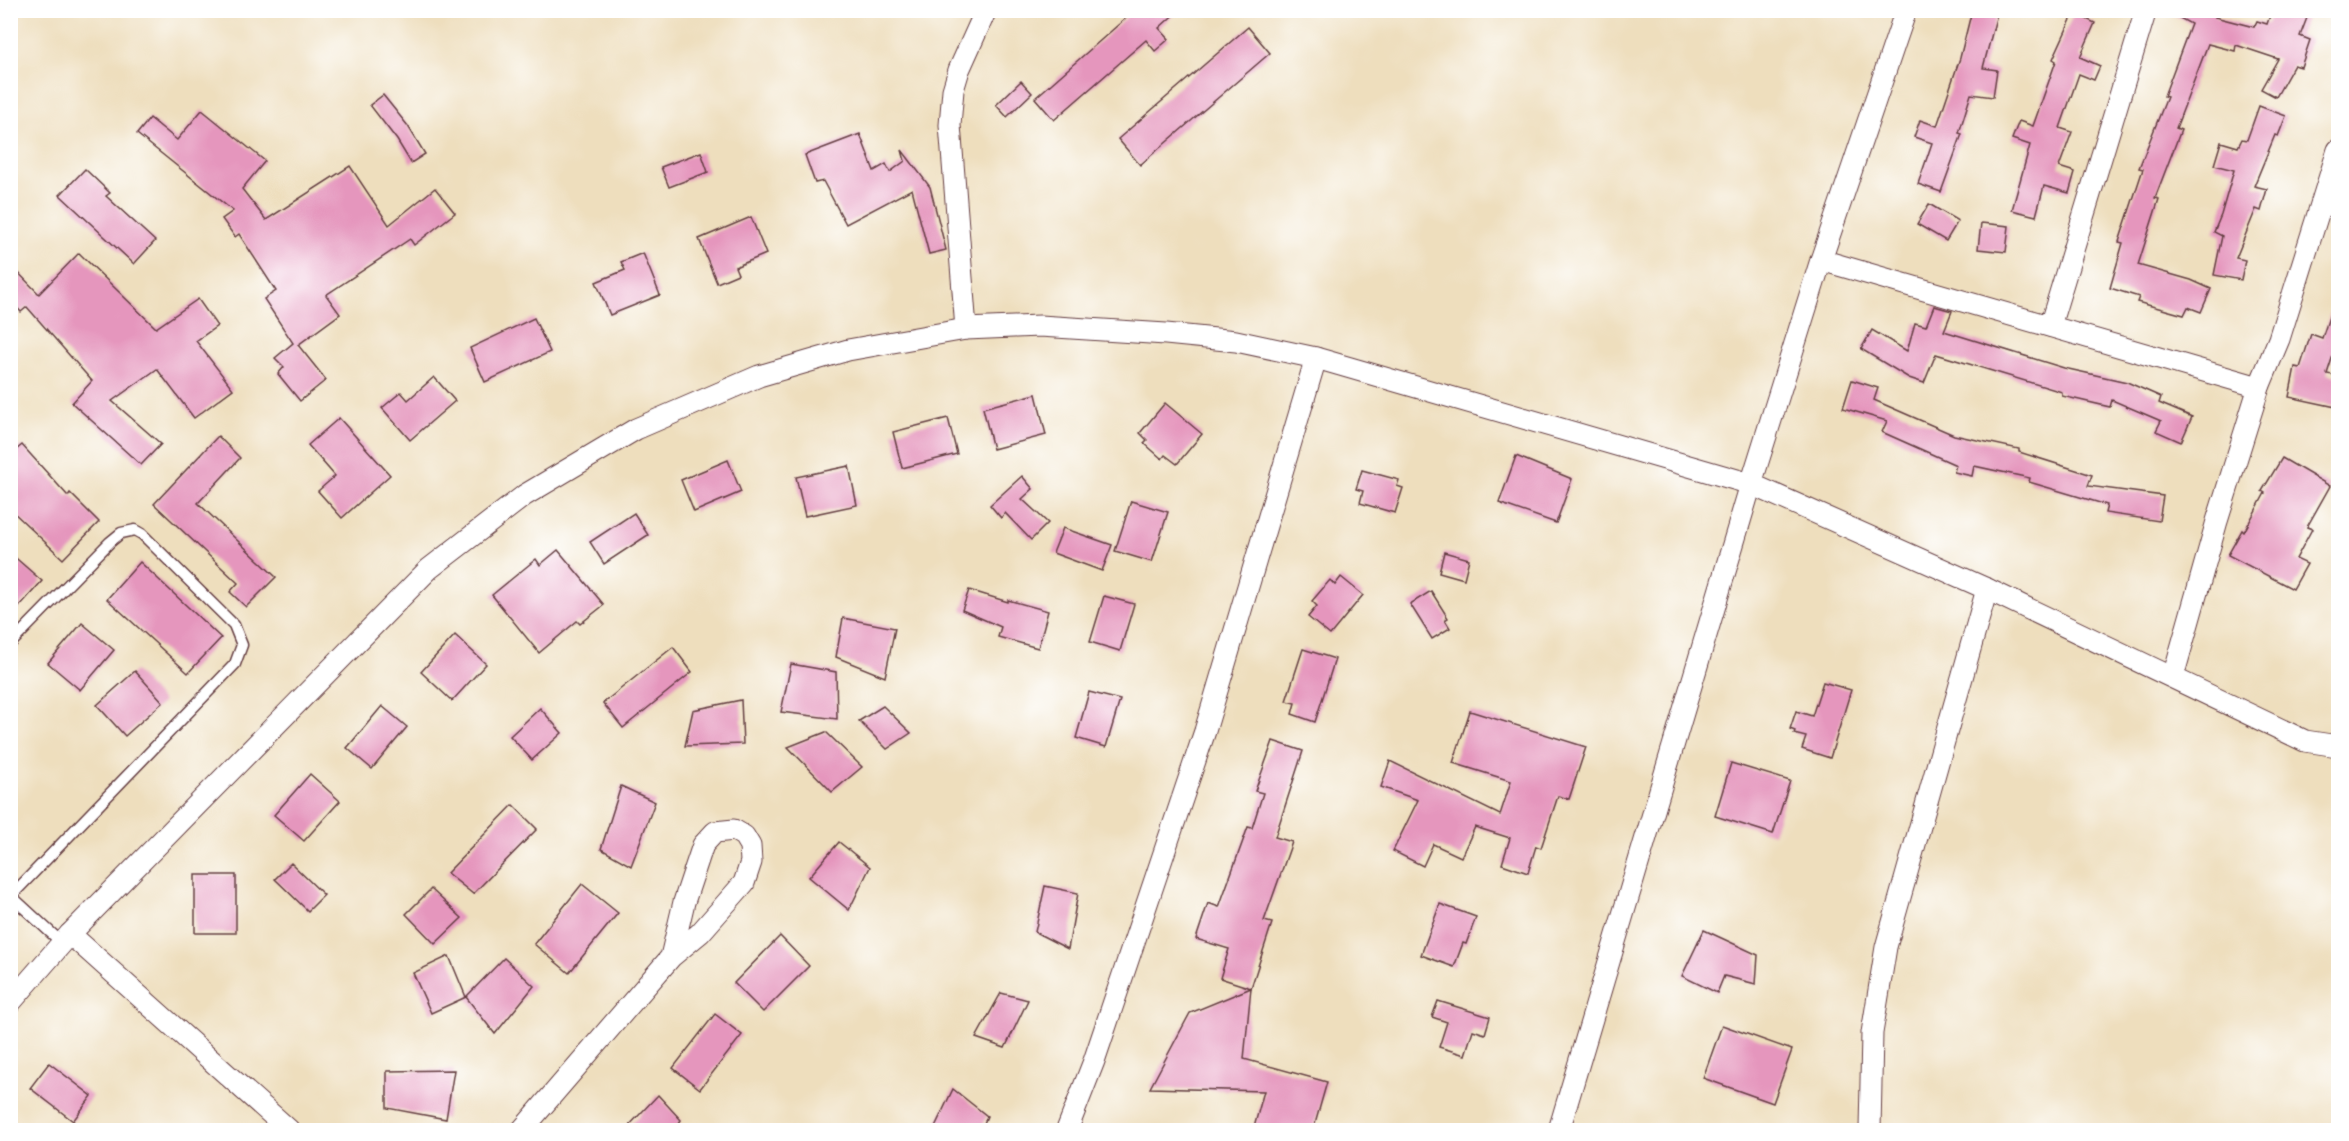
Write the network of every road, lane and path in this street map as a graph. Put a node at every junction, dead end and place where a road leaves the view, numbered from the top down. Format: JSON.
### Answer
{"nodes":[{"id":1,"x":986,"y":10,"type":"edge"},
{"id":2,"x":1906,"y":10,"type":"edge"},
{"id":3,"x":2146,"y":10,"type":"edge"},
{"id":4,"x":2338,"y":150,"type":"edge"},
{"id":5,"x":1821,"y":260,"type":"junction"},
{"id":6,"x":2050,"y":326,"type":"junction"},
{"id":7,"x":966,"y":329,"type":"junction"},
{"id":8,"x":1316,"y":358,"type":"junction"},
{"id":9,"x":2259,"y":387,"type":"junction"},
{"id":10,"x":1751,"y":484,"type":"junction"},
{"id":11,"x":1987,"y":589,"type":"junction"},
{"id":12,"x":10,"y":644,"type":"edge"},
{"id":13,"x":2173,"y":677,"type":"junction"},
{"id":14,"x":2338,"y":746,"type":"edge"},
{"id":15,"x":11,"y":896,"type":"edge"},
{"id":16,"x":66,"y":939,"type":"junction"},
{"id":17,"x":671,"y":957,"type":"junction"},
{"id":18,"x":10,"y":1003,"type":"edge"},
{"id":19,"x":289,"y":1131,"type":"edge"},
{"id":20,"x":522,"y":1131,"type":"edge"},
{"id":21,"x":1067,"y":1131,"type":"edge"},
{"id":22,"x":1559,"y":1131,"type":"edge"},
{"id":23,"x":1870,"y":1131,"type":"edge"}],
"edges":[{"from":1,"to":7,"type":"street"},
{"from":2,"to":5,"type":"street"},
{"from":3,"to":6,"type":"street"},
{"from":4,"to":9,"type":"street"},
{"from":5,"to":6,"type":"street"},
{"from":5,"to":10,"type":"street"},
{"from":6,"to":9,"type":"street"},
{"from":7,"to":8,"type":"street"},
{"from":7,"to":16,"type":"street"},
{"from":8,"to":10,"type":"street"},
{"from":8,"to":21,"type":"street"},
{"from":9,"to":13,"type":"street"},
{"from":10,"to":11,"type":"street"},
{"from":10,"to":22,"type":"street"},
{"from":11,"to":13,"type":"street"},
{"from":11,"to":23,"type":"street"},
{"from":12,"to":15,"type":"lane"},
{"from":13,"to":14,"type":"street"},
{"from":15,"to":16,"type":"lane"},
{"from":16,"to":18,"type":"street"},
{"from":16,"to":19,"type":"street"},
{"from":17,"to":17,"type":"street"},
{"from":17,"to":20,"type":"street"}]}
